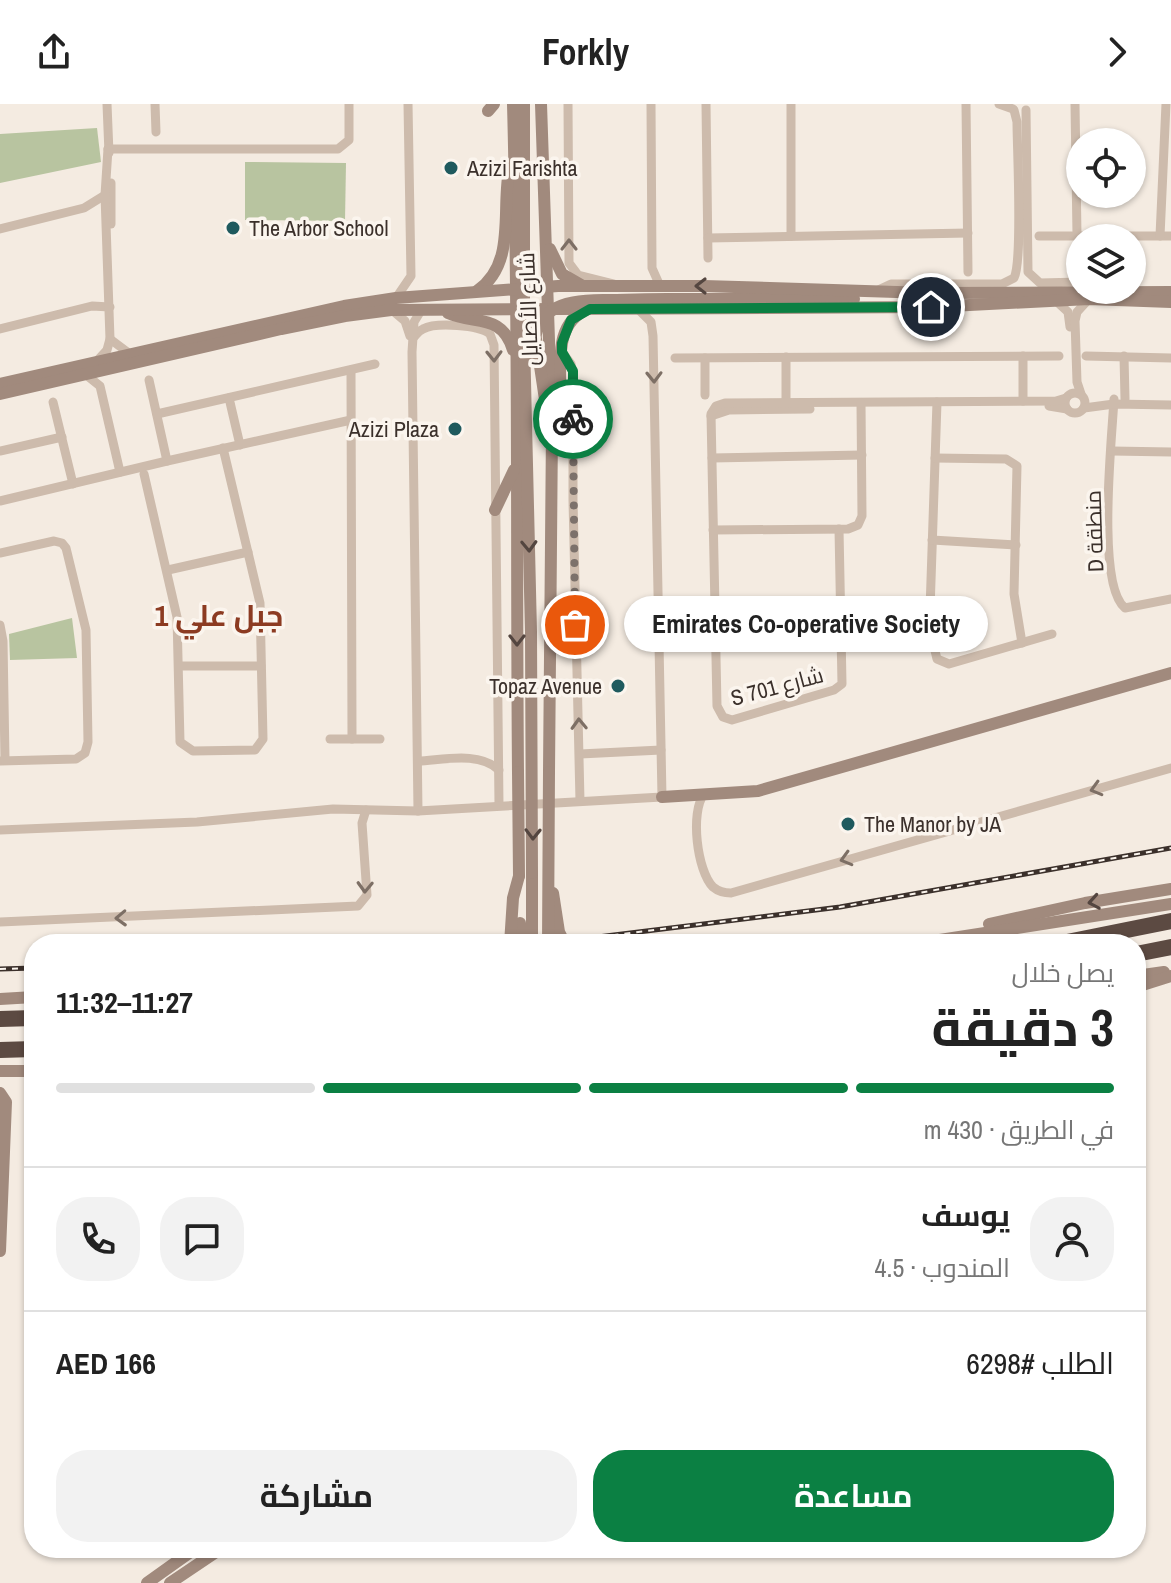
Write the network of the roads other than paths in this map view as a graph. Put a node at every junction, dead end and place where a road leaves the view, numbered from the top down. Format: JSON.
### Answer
{"nodes":[{"id":1,"x":107,"y":104,"type":"edge"},
{"id":2,"x":155,"y":104,"type":"edge"},
{"id":3,"x":349,"y":104,"type":"edge"},
{"id":4,"x":408,"y":104,"type":"edge"},
{"id":5,"x":513,"y":104,"type":"edge"},
{"id":6,"x":524,"y":104,"type":"edge"},
{"id":7,"x":541,"y":104,"type":"edge"},
{"id":8,"x":568,"y":104,"type":"edge"},
{"id":9,"x":651,"y":104,"type":"edge"},
{"id":10,"x":706,"y":104,"type":"edge"},
{"id":11,"x":791,"y":104,"type":"edge"},
{"id":12,"x":966,"y":104,"type":"edge"},
{"id":13,"x":999,"y":104,"type":"edge"},
{"id":14,"x":1075,"y":104,"type":"edge"},
{"id":15,"x":1166,"y":104,"type":"edge"},
{"id":16,"x":1028,"y":107,"type":"edge"},
{"id":17,"x":1012,"y":108,"type":"edge"},
{"id":18,"x":156,"y":132,"type":"dead end"},
{"id":19,"x":514,"y":146,"type":"junction"},
{"id":20,"x":108,"y":149,"type":"junction"},
{"id":21,"x":105,"y":195,"type":"junction"},
{"id":22,"x":84,"y":208,"type":"junction"},
{"id":23,"x":105,"y":220,"type":"junction"},
{"id":24,"x":1077,"y":224,"type":"edge"},
{"id":25,"x":0,"y":229,"type":"edge"},
{"id":26,"x":968,"y":233,"type":"junction"},
{"id":27,"x":1066,"y":235,"type":"edge"},
{"id":28,"x":546,"y":236,"type":"junction"},
{"id":29,"x":791,"y":236,"type":"junction"},
{"id":30,"x":1039,"y":236,"type":"dead end"},
{"id":31,"x":1146,"y":236,"type":"edge"},
{"id":32,"x":1160,"y":236,"type":"junction"},
{"id":33,"x":1171,"y":236,"type":"edge"},
{"id":34,"x":708,"y":238,"type":"junction"},
{"id":35,"x":1023,"y":244,"type":"junction"},
{"id":36,"x":708,"y":258,"type":"dead end"},
{"id":37,"x":109,"y":259,"type":"junction"},
{"id":38,"x":652,"y":268,"type":"junction"},
{"id":39,"x":968,"y":272,"type":"dead end"},
{"id":40,"x":411,"y":276,"type":"junction"},
{"id":41,"x":1066,"y":282,"type":"edge"},
{"id":42,"x":660,"y":286,"type":"junction"},
{"id":43,"x":548,"y":287,"type":"junction"},
{"id":44,"x":588,"y":287,"type":"junction"},
{"id":45,"x":621,"y":287,"type":"junction"},
{"id":46,"x":642,"y":287,"type":"junction"},
{"id":47,"x":517,"y":288,"type":"junction"},
{"id":48,"x":477,"y":291,"type":"junction"},
{"id":49,"x":876,"y":291,"type":"junction"},
{"id":50,"x":1066,"y":291,"type":"edge"},
{"id":51,"x":1146,"y":291,"type":"edge"},
{"id":52,"x":1171,"y":292,"type":"edge"},
{"id":53,"x":928,"y":293,"type":"junction"},
{"id":54,"x":1055,"y":300,"type":"junction"},
{"id":55,"x":1066,"y":300,"type":"edge"},
{"id":56,"x":1146,"y":301,"type":"edge"},
{"id":57,"x":1171,"y":302,"type":"edge"},
{"id":58,"x":426,"y":303,"type":"junction"},
{"id":59,"x":394,"y":304,"type":"junction"},
{"id":60,"x":1083,"y":304,"type":"edge"},
{"id":61,"x":110,"y":307,"type":"junction"},
{"id":62,"x":634,"y":308,"type":"junction"},
{"id":63,"x":442,"y":309,"type":"junction"},
{"id":64,"x":590,"y":309,"type":"junction"},
{"id":65,"x":517,"y":310,"type":"junction"},
{"id":66,"x":533,"y":310,"type":"junction"},
{"id":67,"x":549,"y":310,"type":"junction"},
{"id":68,"x":0,"y":329,"type":"edge"},
{"id":69,"x":413,"y":338,"type":"junction"},
{"id":70,"x":110,"y":339,"type":"junction"},
{"id":71,"x":412,"y":352,"type":"junction"},
{"id":72,"x":562,"y":352,"type":"junction"},
{"id":73,"x":130,"y":354,"type":"junction"},
{"id":74,"x":1023,"y":356,"type":"junction"},
{"id":75,"x":1059,"y":356,"type":"dead end"},
{"id":76,"x":1086,"y":356,"type":"dead end"},
{"id":77,"x":1124,"y":356,"type":"junction"},
{"id":78,"x":786,"y":357,"type":"junction"},
{"id":79,"x":516,"y":358,"type":"junction"},
{"id":80,"x":675,"y":358,"type":"dead end"},
{"id":81,"x":705,"y":358,"type":"junction"},
{"id":82,"x":1171,"y":358,"type":"edge"},
{"id":83,"x":97,"y":361,"type":"junction"},
{"id":84,"x":375,"y":364,"type":"dead end"},
{"id":85,"x":110,"y":368,"type":"junction"},
{"id":86,"x":351,"y":370,"type":"junction"},
{"id":87,"x":85,"y":374,"type":"junction"},
{"id":88,"x":149,"y":380,"type":"dead end"},
{"id":89,"x":0,"y":384,"type":"edge"},
{"id":90,"x":100,"y":386,"type":"junction"},
{"id":91,"x":0,"y":394,"type":"edge"},
{"id":92,"x":705,"y":395,"type":"dead end"},
{"id":93,"x":229,"y":398,"type":"junction"},
{"id":94,"x":1077,"y":398,"type":"junction"},
{"id":95,"x":1125,"y":399,"type":"junction"},
{"id":96,"x":1023,"y":401,"type":"junction"},
{"id":97,"x":1114,"y":401,"type":"junction"},
{"id":98,"x":53,"y":402,"type":"dead end"},
{"id":99,"x":1171,"y":402,"type":"edge"},
{"id":100,"x":937,"y":405,"type":"junction"},
{"id":101,"x":786,"y":406,"type":"junction"},
{"id":102,"x":861,"y":406,"type":"junction"},
{"id":103,"x":1067,"y":409,"type":"junction"},
{"id":104,"x":157,"y":414,"type":"junction"},
{"id":105,"x":351,"y":420,"type":"junction"},
{"id":106,"x":526,"y":424,"type":"junction"},
{"id":107,"x":552,"y":429,"type":"junction"},
{"id":108,"x":62,"y":437,"type":"junction"},
{"id":109,"x":240,"y":445,"type":"junction"},
{"id":110,"x":223,"y":448,"type":"junction"},
{"id":111,"x":0,"y":451,"type":"edge"},
{"id":112,"x":1112,"y":451,"type":"junction"},
{"id":113,"x":1171,"y":452,"type":"edge"},
{"id":114,"x":862,"y":455,"type":"junction"},
{"id":115,"x":712,"y":458,"type":"junction"},
{"id":116,"x":935,"y":458,"type":"junction"},
{"id":117,"x":167,"y":461,"type":"junction"},
{"id":118,"x":515,"y":467,"type":"junction"},
{"id":119,"x":120,"y":472,"type":"junction"},
{"id":120,"x":144,"y":474,"type":"dead end"},
{"id":121,"x":73,"y":484,"type":"junction"},
{"id":122,"x":0,"y":501,"type":"edge"},
{"id":123,"x":495,"y":510,"type":"junction"},
{"id":124,"x":839,"y":529,"type":"junction"},
{"id":125,"x":713,"y":530,"type":"junction"},
{"id":126,"x":932,"y":540,"type":"junction"},
{"id":127,"x":1016,"y":545,"type":"junction"},
{"id":128,"x":248,"y":552,"type":"junction"},
{"id":129,"x":0,"y":553,"type":"edge"},
{"id":130,"x":168,"y":570,"type":"junction"},
{"id":131,"x":1171,"y":599,"type":"edge"},
{"id":132,"x":842,"y":612,"type":"junction"},
{"id":133,"x":715,"y":614,"type":"junction"},
{"id":134,"x":0,"y":625,"type":"edge"},
{"id":135,"x":1052,"y":634,"type":"dead end"},
{"id":136,"x":1022,"y":643,"type":"junction"},
{"id":137,"x":179,"y":666,"type":"junction"},
{"id":138,"x":261,"y":666,"type":"junction"},
{"id":139,"x":1171,"y":673,"type":"edge"},
{"id":140,"x":330,"y":739,"type":"dead end"},
{"id":141,"x":352,"y":739,"type":"junction"},
{"id":142,"x":380,"y":739,"type":"dead end"},
{"id":143,"x":499,"y":746,"type":"junction"},
{"id":144,"x":661,"y":750,"type":"junction"},
{"id":145,"x":580,"y":754,"type":"junction"},
{"id":146,"x":479,"y":759,"type":"junction"},
{"id":147,"x":2,"y":760,"type":"edge"},
{"id":148,"x":418,"y":761,"type":"junction"},
{"id":149,"x":1171,"y":768,"type":"edge"},
{"id":150,"x":499,"y":770,"type":"junction"},
{"id":151,"x":704,"y":794,"type":"junction"},
{"id":152,"x":662,"y":797,"type":"junction"},
{"id":153,"x":580,"y":801,"type":"junction"},
{"id":154,"x":499,"y":805,"type":"junction"},
{"id":155,"x":366,"y":810,"type":"junction"},
{"id":156,"x":418,"y":811,"type":"junction"},
{"id":157,"x":0,"y":830,"type":"edge"},
{"id":158,"x":519,"y":876,"type":"junction"},
{"id":159,"x":547,"y":882,"type":"junction"},
{"id":160,"x":1171,"y":889,"type":"edge"},
{"id":161,"x":1171,"y":904,"type":"edge"},
{"id":162,"x":1171,"y":921,"type":"edge"},
{"id":163,"x":0,"y":922,"type":"edge"},
{"id":164,"x":511,"y":934,"type":"edge"},
{"id":165,"x":520,"y":934,"type":"edge"},
{"id":166,"x":532,"y":934,"type":"edge"},
{"id":167,"x":548,"y":934,"type":"edge"},
{"id":168,"x":560,"y":934,"type":"edge"},
{"id":169,"x":953,"y":934,"type":"edge"},
{"id":170,"x":978,"y":934,"type":"edge"},
{"id":171,"x":1107,"y":934,"type":"edge"},
{"id":172,"x":1171,"y":947,"type":"edge"},
{"id":173,"x":1146,"y":952,"type":"edge"},
{"id":174,"x":1171,"y":974,"type":"edge"},
{"id":175,"x":1146,"y":975,"type":"edge"},
{"id":176,"x":1146,"y":983,"type":"edge"},
{"id":177,"x":24,"y":998,"type":"edge"},
{"id":178,"x":0,"y":999,"type":"edge"},
{"id":179,"x":24,"y":1018,"type":"edge"},
{"id":180,"x":0,"y":1019,"type":"edge"},
{"id":181,"x":24,"y":1049,"type":"edge"},
{"id":182,"x":0,"y":1050,"type":"edge"},
{"id":183,"x":0,"y":1071,"type":"edge"},
{"id":184,"x":24,"y":1071,"type":"edge"},
{"id":185,"x":0,"y":1093,"type":"edge"},
{"id":186,"x":0,"y":1251,"type":"edge"},
{"id":187,"x":182,"y":1558,"type":"edge"},
{"id":188,"x":207,"y":1558,"type":"edge"},
{"id":189,"x":147,"y":1583,"type":"edge"},
{"id":190,"x":170,"y":1583,"type":"edge"}],
"edges":[{"from":1,"to":20,"type":"street"},
{"from":2,"to":18,"type":"street"},
{"from":3,"to":20,"type":"street"},
{"from":4,"to":40,"type":"street"},
{"from":5,"to":19,"type":"main road","name":"شارع الأصايل"},
{"from":6,"to":106,"type":"main road","bridge":true},
{"from":7,"to":28,"type":"main road","name":"شارع الأصايل"},
{"from":45,"to":8,"type":"street","one_way":true},
{"from":9,"to":38,"type":"street"},
{"from":10,"to":34,"type":"street"},
{"from":11,"to":29,"type":"street"},
{"from":12,"to":26,"type":"street"},
{"from":13,"to":17,"type":"street"},
{"from":14,"to":24,"type":"street"},
{"from":15,"to":32,"type":"street"},
{"from":16,"to":17,"type":"street"},
{"from":16,"to":35,"type":"street"},
{"from":17,"to":35,"type":"street"},
{"from":19,"to":47,"type":"main road","name":"شارع الأصايل"},
{"from":19,"to":48,"type":"main road"},
{"from":20,"to":21,"type":"street"},
{"from":20,"to":37,"type":"street"},
{"from":21,"to":22,"type":"street"},
{"from":21,"to":23,"type":"street"},
{"from":22,"to":23,"type":"street"},
{"from":22,"to":25,"type":"street"},
{"from":23,"to":37,"type":"street"},
{"from":26,"to":29,"type":"street"},
{"from":26,"to":39,"type":"street"},
{"from":27,"to":30,"type":"street"},
{"from":28,"to":43,"type":"main road","name":"شارع الأصايل"},
{"from":28,"to":44,"type":"main road"},
{"from":29,"to":34,"type":"street"},
{"from":31,"to":32,"type":"street"},
{"from":32,"to":33,"type":"street"},
{"from":34,"to":36,"type":"street"},
{"from":35,"to":41,"type":"street"},
{"from":35,"to":49,"type":"street"},
{"from":37,"to":61,"type":"street"},
{"from":38,"to":42,"type":"street"},
{"from":38,"to":46,"type":"street"},
{"from":40,"to":58,"type":"street"},
{"from":40,"to":59,"type":"street"},
{"from":42,"to":46,"type":"main road"},
{"from":49,"to":42,"type":"main road","one_way":true},
{"from":43,"to":44,"type":"main road"},
{"from":43,"to":47,"type":"main road"},
{"from":43,"to":67,"type":"main road","name":"شارع الأصايل"},
{"from":44,"to":45,"type":"main road"},
{"from":45,"to":46,"type":"main road"},
{"from":47,"to":48,"type":"main road"},
{"from":47,"to":65,"type":"main road","name":"شارع الأصايل"},
{"from":47,"to":66,"type":"main road"},
{"from":48,"to":58,"type":"main road"},
{"from":49,"to":53,"type":"main road"},
{"from":50,"to":53,"type":"main road"},
{"from":51,"to":52,"type":"main road"},
{"from":53,"to":106,"type":"main road","bridge":true},
{"from":54,"to":55,"type":"main road"},
{"from":54,"to":62,"type":"main road"},
{"from":54,"to":94,"type":"street"},
{"from":56,"to":57,"type":"main road"},
{"from":58,"to":59,"type":"main road"},
{"from":58,"to":63,"type":"main road"},
{"from":58,"to":69,"type":"street"},
{"from":59,"to":71,"type":"street"},
{"from":59,"to":73,"type":"main road"},
{"from":59,"to":85,"type":"main road"},
{"from":60,"to":94,"type":"street"},
{"from":61,"to":68,"type":"street"},
{"from":61,"to":70,"type":"street"},
{"from":62,"to":64,"type":"main road"},
{"from":62,"to":144,"type":"street","one_way":true},
{"from":63,"to":65,"type":"main road"},
{"from":63,"to":79,"type":"main road"},
{"from":64,"to":67,"type":"main road"},
{"from":64,"to":72,"type":"main road"},
{"from":65,"to":66,"type":"main road"},
{"from":65,"to":79,"type":"main road","name":"شارع الأصايل"},
{"from":66,"to":67,"type":"main road"},
{"from":66,"to":107,"type":"main road"},
{"from":67,"to":107,"type":"main road","name":"شارع الأصايل"},
{"from":69,"to":71,"type":"street"},
{"from":69,"to":123,"type":"street","one_way":true},
{"from":70,"to":73,"type":"street"},
{"from":70,"to":83,"type":"street"},
{"from":71,"to":148,"type":"street"},
{"from":72,"to":107,"type":"main road"},
{"from":145,"to":72,"type":"street","one_way":true},
{"from":73,"to":83,"type":"main road"},
{"from":74,"to":75,"type":"street"},
{"from":74,"to":78,"type":"street"},
{"from":74,"to":96,"type":"street"},
{"from":76,"to":77,"type":"street"},
{"from":77,"to":82,"type":"street"},
{"from":77,"to":95,"type":"street"},
{"from":78,"to":81,"type":"street"},
{"from":78,"to":101,"type":"street"},
{"from":79,"to":118,"type":"main road","name":"شارع الأصايل"},
{"from":80,"to":81,"type":"street"},
{"from":81,"to":92,"type":"street"},
{"from":83,"to":89,"type":"main road"},
{"from":84,"to":86,"type":"street"},
{"from":85,"to":87,"type":"main road"},
{"from":85,"to":90,"type":"street"},
{"from":86,"to":93,"type":"street"},
{"from":86,"to":105,"type":"street"},
{"from":87,"to":90,"type":"street"},
{"from":87,"to":91,"type":"main road"},
{"from":88,"to":104,"type":"street"},
{"from":90,"to":119,"type":"street"},
{"from":93,"to":104,"type":"street"},
{"from":93,"to":109,"type":"street"},
{"from":94,"to":96,"type":"street"},
{"from":94,"to":97,"type":"street"},
{"from":94,"to":103,"type":"street"},
{"from":94,"to":103,"type":"street"},
{"from":95,"to":97,"type":"street"},
{"from":95,"to":99,"type":"street"},
{"from":96,"to":100,"type":"street"},
{"from":97,"to":99,"type":"street"},
{"from":97,"to":112,"type":"street","name":"D منطقة"},
{"from":98,"to":108,"type":"street"},
{"from":100,"to":102,"type":"street"},
{"from":100,"to":103,"type":"street"},
{"from":100,"to":116,"type":"street"},
{"from":101,"to":102,"type":"street"},
{"from":101,"to":115,"type":"street","name":"S 701 شارع"},
{"from":102,"to":114,"type":"street"},
{"from":104,"to":117,"type":"street"},
{"from":105,"to":109,"type":"street"},
{"from":105,"to":141,"type":"street"},
{"from":106,"to":166,"type":"main road","one_way":true,"bridge":true},
{"from":107,"to":159,"type":"main road","name":"شارع الأصايل","bridge":true},
{"from":108,"to":111,"type":"street"},
{"from":108,"to":121,"type":"street"},
{"from":109,"to":110,"type":"street"},
{"from":110,"to":117,"type":"street"},
{"from":110,"to":128,"type":"street"},
{"from":112,"to":113,"type":"street"},
{"from":112,"to":131,"type":"street","name":"D منطقة"},
{"from":114,"to":115,"type":"street"},
{"from":114,"to":124,"type":"street"},
{"from":115,"to":125,"type":"street","name":"S 701 شارع"},
{"from":116,"to":126,"type":"street"},
{"from":116,"to":127,"type":"street"},
{"from":117,"to":119,"type":"street"},
{"from":118,"to":123,"type":"main road"},
{"from":118,"to":158,"type":"main road","name":"شارع الأصايل","one_way":true,"bridge":true},
{"from":119,"to":121,"type":"street"},
{"from":120,"to":130,"type":"street"},
{"from":121,"to":122,"type":"street"},
{"from":123,"to":143,"type":"street"},
{"from":124,"to":125,"type":"street"},
{"from":124,"to":132,"type":"street","name":"S 701 شارع"},
{"from":125,"to":133,"type":"street","name":"S 701 شارع"},
{"from":126,"to":127,"type":"street"},
{"from":126,"to":136,"type":"street"},
{"from":127,"to":136,"type":"street"},
{"from":128,"to":130,"type":"street"},
{"from":128,"to":138,"type":"street"},
{"from":129,"to":147,"type":"street"},
{"from":130,"to":137,"type":"street"},
{"from":132,"to":133,"type":"street"},
{"from":132,"to":133,"type":"street","name":"S 701 شارع"},
{"from":134,"to":147,"type":"street"},
{"from":135,"to":136,"type":"street"},
{"from":137,"to":138,"type":"street"},
{"from":137,"to":138,"type":"street"},
{"from":139,"to":151,"type":"main road"},
{"from":140,"to":141,"type":"street"},
{"from":141,"to":142,"type":"street"},
{"from":143,"to":146,"type":"street"},
{"from":143,"to":150,"type":"street"},
{"from":144,"to":145,"type":"street"},
{"from":144,"to":152,"type":"street"},
{"from":145,"to":153,"type":"street"},
{"from":146,"to":148,"type":"street"},
{"from":146,"to":150,"type":"street"},
{"from":148,"to":156,"type":"street"},
{"from":149,"to":151,"type":"street","one_way":true},
{"from":150,"to":154,"type":"street"},
{"from":151,"to":152,"type":"main road"},
{"from":152,"to":153,"type":"street"},
{"from":153,"to":154,"type":"street"},
{"from":154,"to":156,"type":"street"},
{"from":155,"to":156,"type":"street"},
{"from":155,"to":157,"type":"street"},
{"from":155,"to":163,"type":"street","one_way":true},
{"from":158,"to":164,"type":"main road"},
{"from":158,"to":165,"type":"main road","name":"شارع الأصايل"},
{"from":159,"to":167,"type":"main road","name":"شارع الأصايل","bridge":true},
{"from":159,"to":168,"type":"main road","bridge":true},
{"from":160,"to":169,"type":"main road","one_way":true},
{"from":161,"to":170,"type":"main road"},
{"from":162,"to":171,"type":"highway"},
{"from":172,"to":173,"type":"highway"},
{"from":174,"to":175,"type":"main road"},
{"from":174,"to":176,"type":"main road"},
{"from":177,"to":178,"type":"main road"},
{"from":179,"to":180,"type":"highway"},
{"from":181,"to":182,"type":"highway"},
{"from":183,"to":184,"type":"main road"},
{"from":185,"to":186,"type":"main road"},
{"from":187,"to":189,"type":"main road"},
{"from":188,"to":190,"type":"main road"}]}
